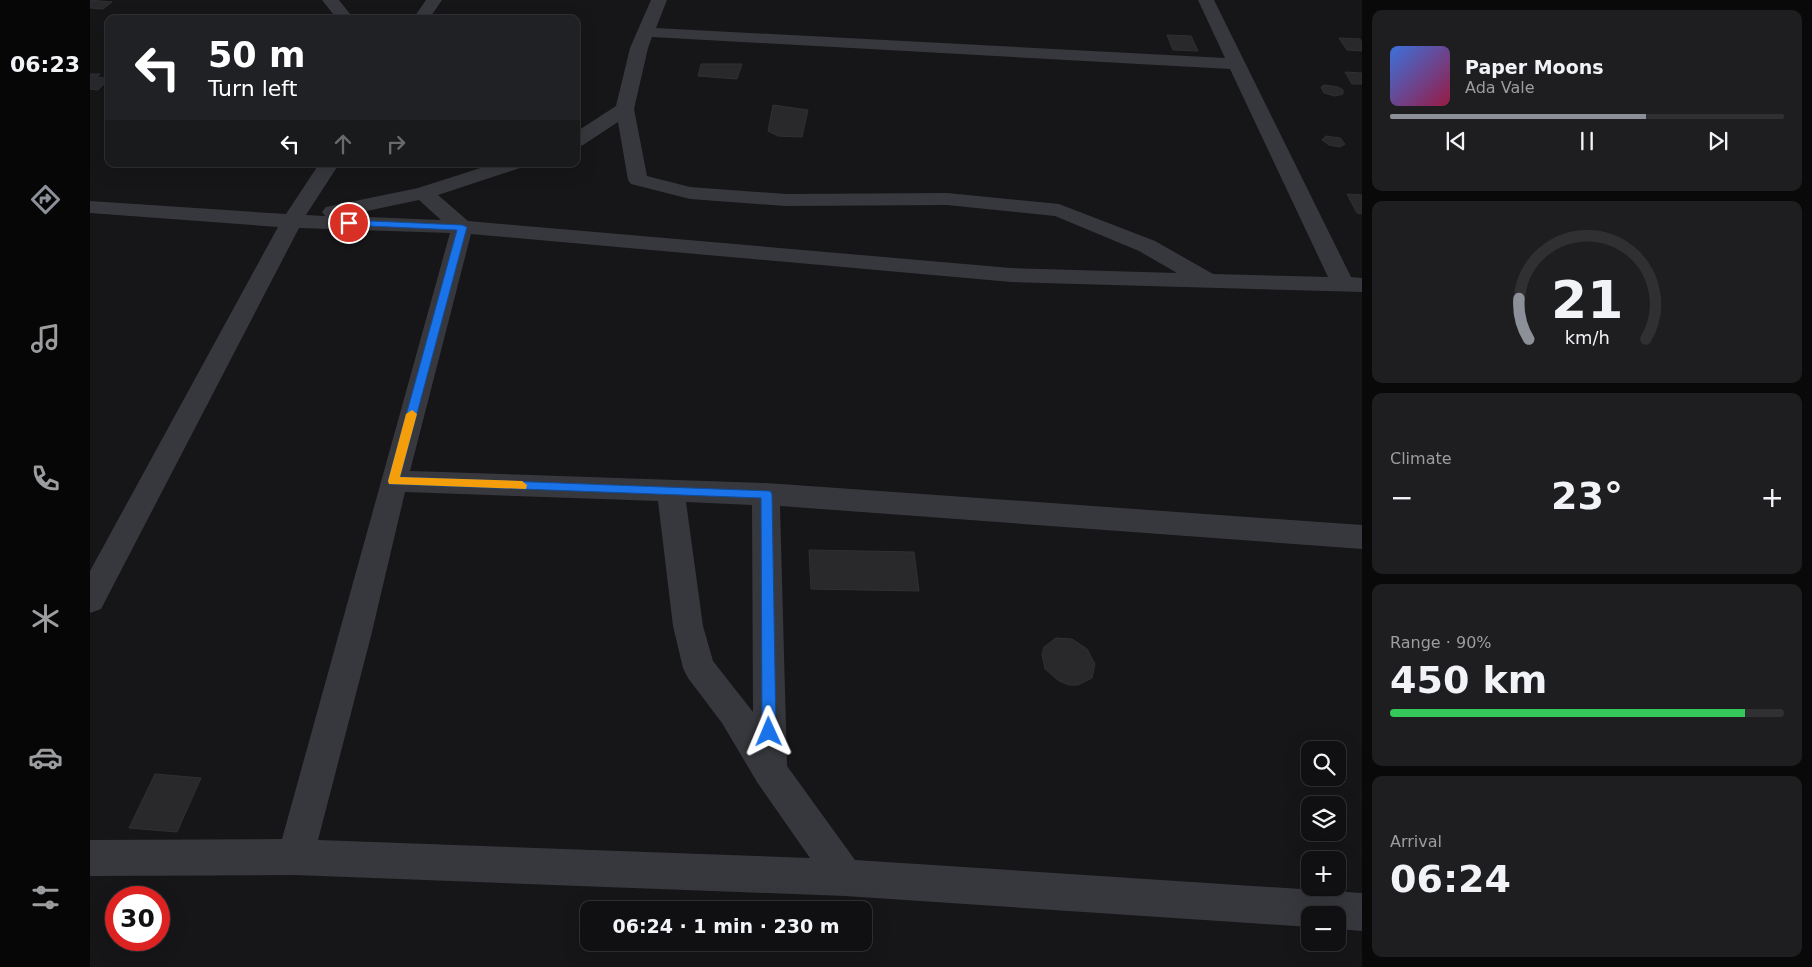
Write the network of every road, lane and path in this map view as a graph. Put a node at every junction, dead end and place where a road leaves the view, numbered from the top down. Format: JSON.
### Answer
{"nodes":[{"id":1,"x":330,"y":0,"type":"edge"},
{"id":2,"x":434,"y":0,"type":"edge"},
{"id":3,"x":659,"y":0,"type":"edge"},
{"id":4,"x":1206,"y":0,"type":"edge"},
{"id":5,"x":343,"y":15,"type":"edge"},
{"id":6,"x":425,"y":15,"type":"edge"},
{"id":7,"x":645,"y":32,"type":"junction"},
{"id":8,"x":1237,"y":64,"type":"junction"},
{"id":9,"x":625,"y":109,"type":"junction"},
{"id":10,"x":580,"y":138,"type":"edge"},
{"id":11,"x":327,"y":167,"type":"edge"},
{"id":12,"x":504,"y":167,"type":"edge"},
{"id":13,"x":423,"y":193,"type":"junction"},
{"id":14,"x":90,"y":207,"type":"edge"},
{"id":15,"x":292,"y":221,"type":"junction"},
{"id":16,"x":462,"y":227,"type":"junction"},
{"id":17,"x":1209,"y":282,"type":"junction"},
{"id":18,"x":1353,"y":285,"type":"edge"},
{"id":19,"x":394,"y":481,"type":"junction"},
{"id":20,"x":671,"y":491,"type":"junction"},
{"id":21,"x":766,"y":494,"type":"junction"},
{"id":22,"x":1362,"y":536,"type":"edge"},
{"id":23,"x":90,"y":600,"type":"edge"},
{"id":24,"x":770,"y":771,"type":"junction"},
{"id":25,"x":295,"y":857,"type":"junction"},
{"id":26,"x":90,"y":858,"type":"edge"},
{"id":27,"x":845,"y":878,"type":"junction"},
{"id":28,"x":1362,"y":912,"type":"edge"}],
"edges":[{"from":1,"to":5,"type":"street"},
{"from":2,"to":6,"type":"street"},
{"from":3,"to":7,"type":"street"},
{"from":4,"to":8,"type":"street"},
{"from":7,"to":8,"type":"street"},
{"from":7,"to":9,"type":"street"},
{"from":8,"to":18,"type":"street"},
{"from":9,"to":10,"type":"street"},
{"from":9,"to":17,"type":"street"},
{"from":11,"to":15,"type":"street"},
{"from":12,"to":13,"type":"street"},
{"from":13,"to":15,"type":"street"},
{"from":13,"to":16,"type":"street"},
{"from":14,"to":15,"type":"street"},
{"from":15,"to":16,"type":"street"},
{"from":15,"to":23,"type":"street"},
{"from":16,"to":17,"type":"street"},
{"from":16,"to":19,"type":"street"},
{"from":17,"to":18,"type":"street"},
{"from":19,"to":20,"type":"street"},
{"from":19,"to":25,"type":"street"},
{"from":20,"to":21,"type":"street"},
{"from":20,"to":24,"type":"street"},
{"from":21,"to":22,"type":"street"},
{"from":21,"to":24,"type":"street"},
{"from":24,"to":27,"type":"street"},
{"from":25,"to":26,"type":"street"},
{"from":25,"to":27,"type":"street"},
{"from":27,"to":28,"type":"street"}]}
